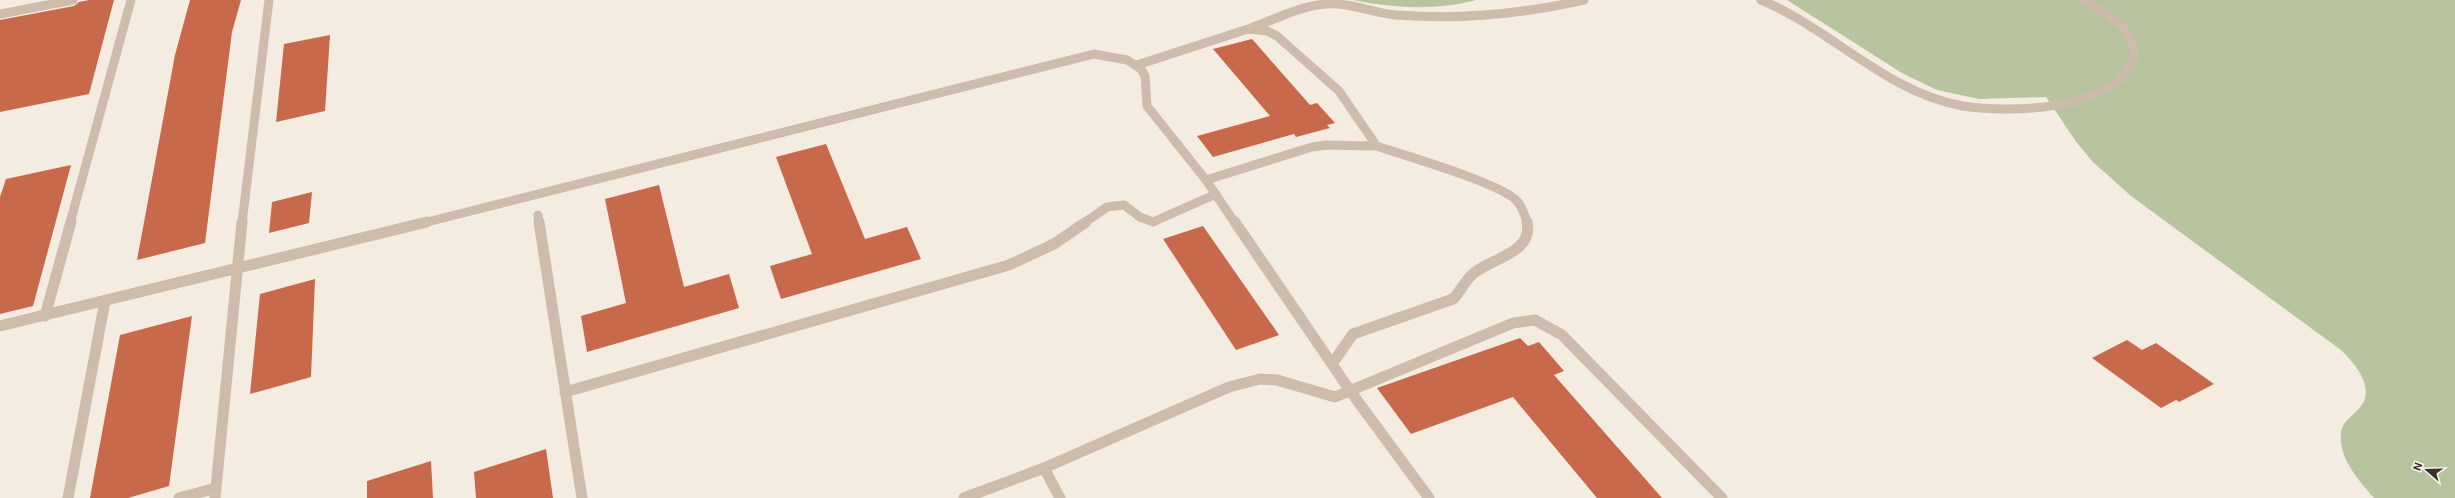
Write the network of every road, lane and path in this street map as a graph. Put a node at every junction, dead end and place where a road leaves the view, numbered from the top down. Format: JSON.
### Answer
{"nodes":[{"id":1,"x":73,"y":0,"type":"edge"},
{"id":2,"x":131,"y":0,"type":"edge"},
{"id":3,"x":269,"y":0,"type":"edge"},
{"id":4,"x":1584,"y":0,"type":"edge"},
{"id":5,"x":1761,"y":0,"type":"edge"},
{"id":6,"x":2084,"y":0,"type":"edge"},
{"id":7,"x":0,"y":14,"type":"edge"},
{"id":8,"x":1248,"y":29,"type":"junction"},
{"id":9,"x":1137,"y":65,"type":"junction"},
{"id":10,"x":1373,"y":145,"type":"junction"},
{"id":11,"x":1206,"y":180,"type":"junction"},
{"id":12,"x":1216,"y":194,"type":"junction"},
{"id":13,"x":538,"y":215,"type":"dead end"},
{"id":14,"x":236,"y":270,"type":"junction"},
{"id":15,"x":105,"y":300,"type":"junction"},
{"id":16,"x":45,"y":316,"type":"junction"},
{"id":17,"x":0,"y":326,"type":"edge"},
{"id":18,"x":1332,"y":364,"type":"junction"},
{"id":19,"x":565,"y":392,"type":"junction"},
{"id":20,"x":1351,"y":392,"type":"junction"},
{"id":21,"x":1044,"y":468,"type":"junction"},
{"id":22,"x":215,"y":493,"type":"edge"},
{"id":23,"x":68,"y":498,"type":"edge"},
{"id":24,"x":179,"y":498,"type":"edge"},
{"id":25,"x":582,"y":498,"type":"edge"},
{"id":26,"x":964,"y":498,"type":"edge"},
{"id":27,"x":1060,"y":498,"type":"edge"},
{"id":28,"x":1429,"y":498,"type":"edge"},
{"id":29,"x":1722,"y":498,"type":"edge"}],
"edges":[{"from":1,"to":7,"type":"lane"},
{"from":2,"to":16,"type":"lane"},
{"from":3,"to":14,"type":"lane"},
{"from":4,"to":8,"type":"lane"},
{"from":5,"to":6,"type":"lane"},
{"from":8,"to":9,"type":"lane"},
{"from":8,"to":10,"type":"lane"},
{"from":9,"to":11,"type":"lane"},
{"from":9,"to":14,"type":"lane"},
{"from":10,"to":11,"type":"lane"},
{"from":10,"to":18,"type":"lane"},
{"from":11,"to":12,"type":"lane"},
{"from":12,"to":18,"type":"lane"},
{"from":12,"to":19,"type":"lane"},
{"from":13,"to":19,"type":"lane"},
{"from":14,"to":15,"type":"lane"},
{"from":14,"to":22,"type":"lane"},
{"from":15,"to":16,"type":"lane"},
{"from":15,"to":23,"type":"lane"},
{"from":16,"to":17,"type":"lane"},
{"from":18,"to":20,"type":"lane"},
{"from":19,"to":25,"type":"lane"},
{"from":20,"to":21,"type":"lane"},
{"from":20,"to":28,"type":"lane"},
{"from":20,"to":29,"type":"lane"},
{"from":21,"to":26,"type":"lane"},
{"from":21,"to":27,"type":"lane"},
{"from":22,"to":24,"type":"lane"}]}
